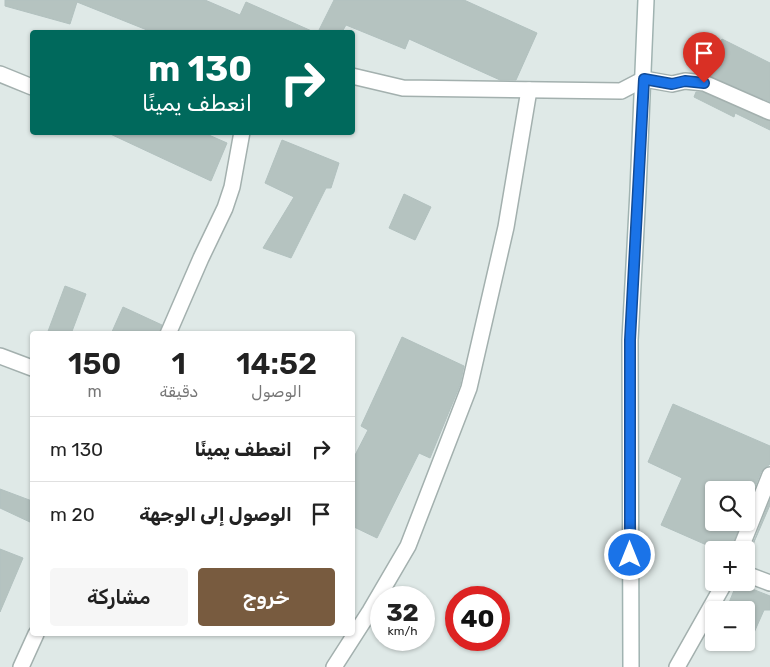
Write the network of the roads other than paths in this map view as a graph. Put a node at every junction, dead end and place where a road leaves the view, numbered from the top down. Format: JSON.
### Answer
{"nodes":[{"id":1,"x":646,"y":0,"type":"edge"},
{"id":2,"x":0,"y":74,"type":"edge"},
{"id":3,"x":355,"y":77,"type":"edge"},
{"id":4,"x":644,"y":79,"type":"junction"},
{"id":5,"x":30,"y":86,"type":"edge"},
{"id":6,"x":529,"y":90,"type":"junction"},
{"id":7,"x":770,"y":112,"type":"edge"},
{"id":8,"x":241,"y":135,"type":"edge"},
{"id":9,"x":169,"y":331,"type":"edge"},
{"id":10,"x":0,"y":356,"type":"edge"},
{"id":11,"x":30,"y":367,"type":"edge"},
{"id":12,"x":770,"y":475,"type":"edge"},
{"id":13,"x":744,"y":541,"type":"edge"},
{"id":14,"x":755,"y":577,"type":"edge"},
{"id":15,"x":770,"y":583,"type":"edge"},
{"id":16,"x":720,"y":591,"type":"edge"},
{"id":17,"x":355,"y":634,"type":"edge"},
{"id":18,"x":35,"y":636,"type":"edge"},
{"id":19,"x":354,"y":636,"type":"edge"},
{"id":20,"x":22,"y":667,"type":"edge"},
{"id":21,"x":334,"y":667,"type":"edge"},
{"id":22,"x":631,"y":667,"type":"edge"},
{"id":23,"x":677,"y":667,"type":"edge"}],
"edges":[{"from":1,"to":4,"type":"street"},
{"from":2,"to":5,"type":"street"},
{"from":3,"to":6,"type":"street"},
{"from":4,"to":6,"type":"street"},
{"from":4,"to":7,"type":"street"},
{"from":4,"to":22,"type":"street"},
{"from":6,"to":17,"type":"street"},
{"from":8,"to":9,"type":"street"},
{"from":10,"to":11,"type":"street"},
{"from":12,"to":13,"type":"street"},
{"from":14,"to":15,"type":"street"},
{"from":16,"to":23,"type":"street"},
{"from":18,"to":20,"type":"street"},
{"from":19,"to":21,"type":"street"}]}
